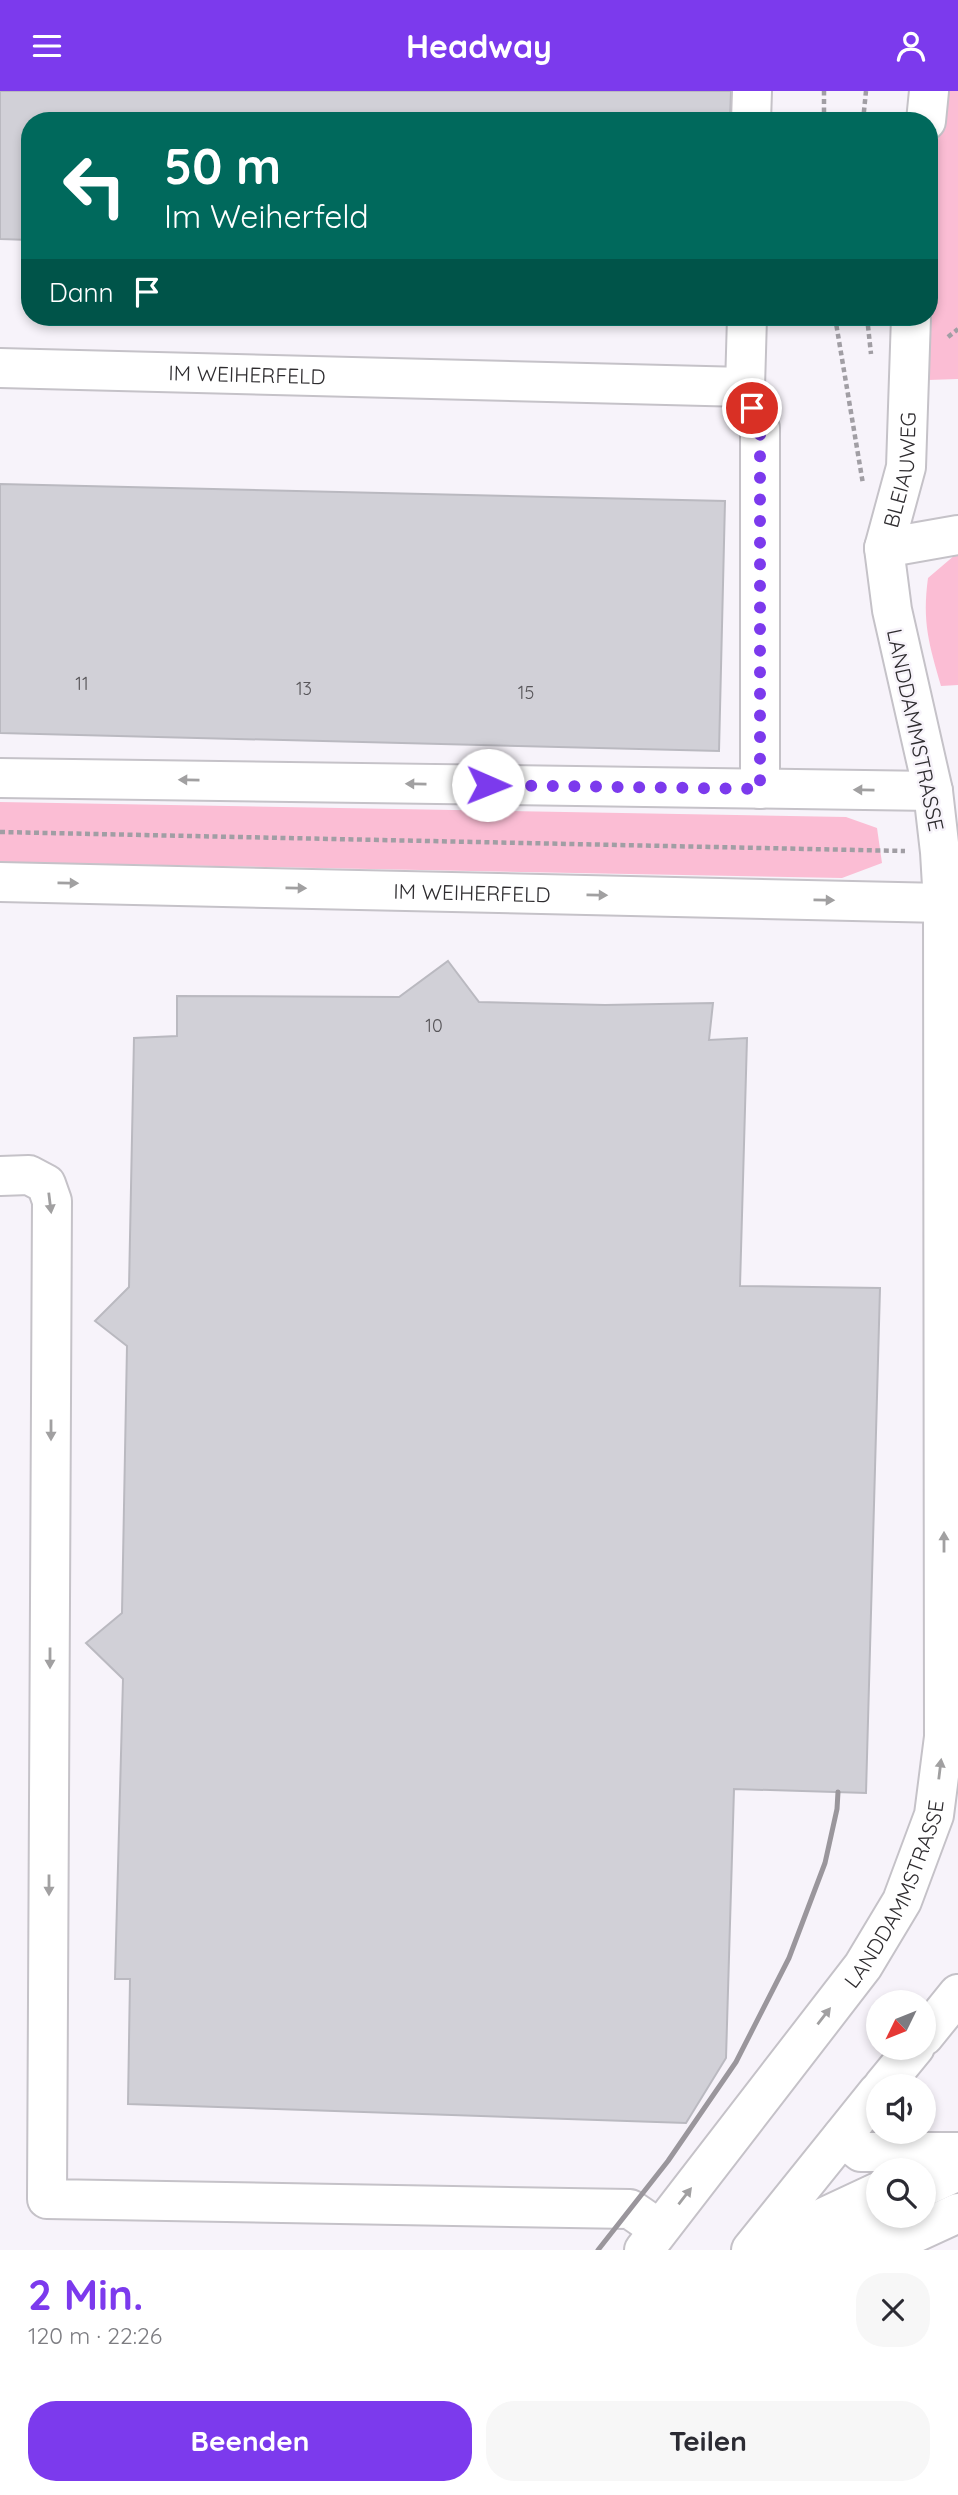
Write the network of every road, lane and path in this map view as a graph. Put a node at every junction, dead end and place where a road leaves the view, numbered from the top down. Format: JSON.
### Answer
{"nodes":[{"id":1,"x":752,"y":91,"type":"edge"},
{"id":2,"x":824,"y":91,"type":"edge"},
{"id":3,"x":866,"y":91,"type":"edge"},
{"id":4,"x":929,"y":91,"type":"edge"},
{"id":5,"x":751,"y":112,"type":"edge"},
{"id":6,"x":824,"y":112,"type":"edge"},
{"id":7,"x":864,"y":112,"type":"edge"},
{"id":8,"x":927,"y":112,"type":"edge"},
{"id":9,"x":747,"y":326,"type":"edge"},
{"id":10,"x":836,"y":326,"type":"edge"},
{"id":11,"x":911,"y":326,"type":"edge"},
{"id":12,"x":0,"y":368,"type":"edge"},
{"id":13,"x":745,"y":387,"type":"junction"},
{"id":14,"x":863,"y":485,"type":"dead end"},
{"id":15,"x":958,"y":535,"type":"edge"},
{"id":16,"x":884,"y":548,"type":"junction"},
{"id":17,"x":0,"y":778,"type":"edge"},
{"id":18,"x":760,"y":789,"type":"junction"},
{"id":19,"x":933,"y":791,"type":"junction"},
{"id":20,"x":0,"y":832,"type":"edge"},
{"id":21,"x":880,"y":851,"type":"dead end"},
{"id":22,"x":947,"y":880,"type":"edge"},
{"id":23,"x":0,"y":882,"type":"edge"},
{"id":24,"x":0,"y":1175,"type":"edge"},
{"id":25,"x":958,"y":1994,"type":"edge"},
{"id":26,"x":936,"y":2021,"type":"edge"},
{"id":27,"x":904,"y":2060,"type":"edge"},
{"id":28,"x":893,"y":2074,"type":"edge"},
{"id":29,"x":866,"y":2107,"type":"edge"},
{"id":30,"x":842,"y":2137,"type":"junction"},
{"id":31,"x":891,"y":2158,"type":"edge"},
{"id":32,"x":866,"y":2183,"type":"edge"},
{"id":33,"x":866,"y":2198,"type":"edge"},
{"id":34,"x":958,"y":2198,"type":"edge"},
{"id":35,"x":936,"y":2209,"type":"edge"},
{"id":36,"x":866,"y":2212,"type":"edge"},
{"id":37,"x":958,"y":2213,"type":"edge"},
{"id":38,"x":866,"y":2227,"type":"edge"},
{"id":39,"x":895,"y":2228,"type":"edge"},
{"id":40,"x":958,"y":2230,"type":"edge"},
{"id":41,"x":651,"y":2240,"type":"edge"},
{"id":42,"x":765,"y":2245,"type":"edge"},
{"id":43,"x":818,"y":2250,"type":"edge"},
{"id":44,"x":848,"y":2250,"type":"edge"},
{"id":45,"x":878,"y":2250,"type":"edge"},
{"id":46,"x":916,"y":2250,"type":"edge"}],
"edges":[{"from":1,"to":5,"type":"street"},
{"from":2,"to":6,"type":"path"},
{"from":3,"to":7,"type":"path"},
{"from":4,"to":8,"type":"street"},
{"from":9,"to":13,"type":"street"},
{"from":10,"to":14,"type":"path"},
{"from":11,"to":16,"type":"street","name":"BLEIAUWEG"},
{"from":12,"to":13,"type":"street","name":"IM WEIHERFELD"},
{"from":13,"to":18,"type":"street"},
{"from":15,"to":16,"type":"street","name":"BLEIAUWEG"},
{"from":16,"to":19,"type":"street","name":"LANDDAMMSTRASSE"},
{"from":18,"to":17,"type":"street","one_way":true},
{"from":19,"to":18,"type":"street","one_way":true},
{"from":19,"to":22,"type":"street","name":"LANDDAMMSTRASSE"},
{"from":20,"to":21,"type":"path"},
{"from":23,"to":22,"type":"street","name":"IM WEIHERFELD","one_way":true},
{"from":41,"to":22,"type":"street","name":"LANDDAMMSTRASSE","one_way":true},
{"from":24,"to":41,"type":"street","one_way":true},
{"from":25,"to":26,"type":"street"},
{"from":27,"to":28,"type":"street"},
{"from":29,"to":30,"type":"street"},
{"from":30,"to":31,"type":"street"},
{"from":30,"to":42,"type":"street"},
{"from":32,"to":42,"type":"street"},
{"from":33,"to":42,"type":"street"},
{"from":34,"to":35,"type":"street"},
{"from":36,"to":42,"type":"street"},
{"from":37,"to":45,"type":"street"},
{"from":38,"to":43,"type":"street"},
{"from":39,"to":44,"type":"street"},
{"from":40,"to":46,"type":"street"}]}
